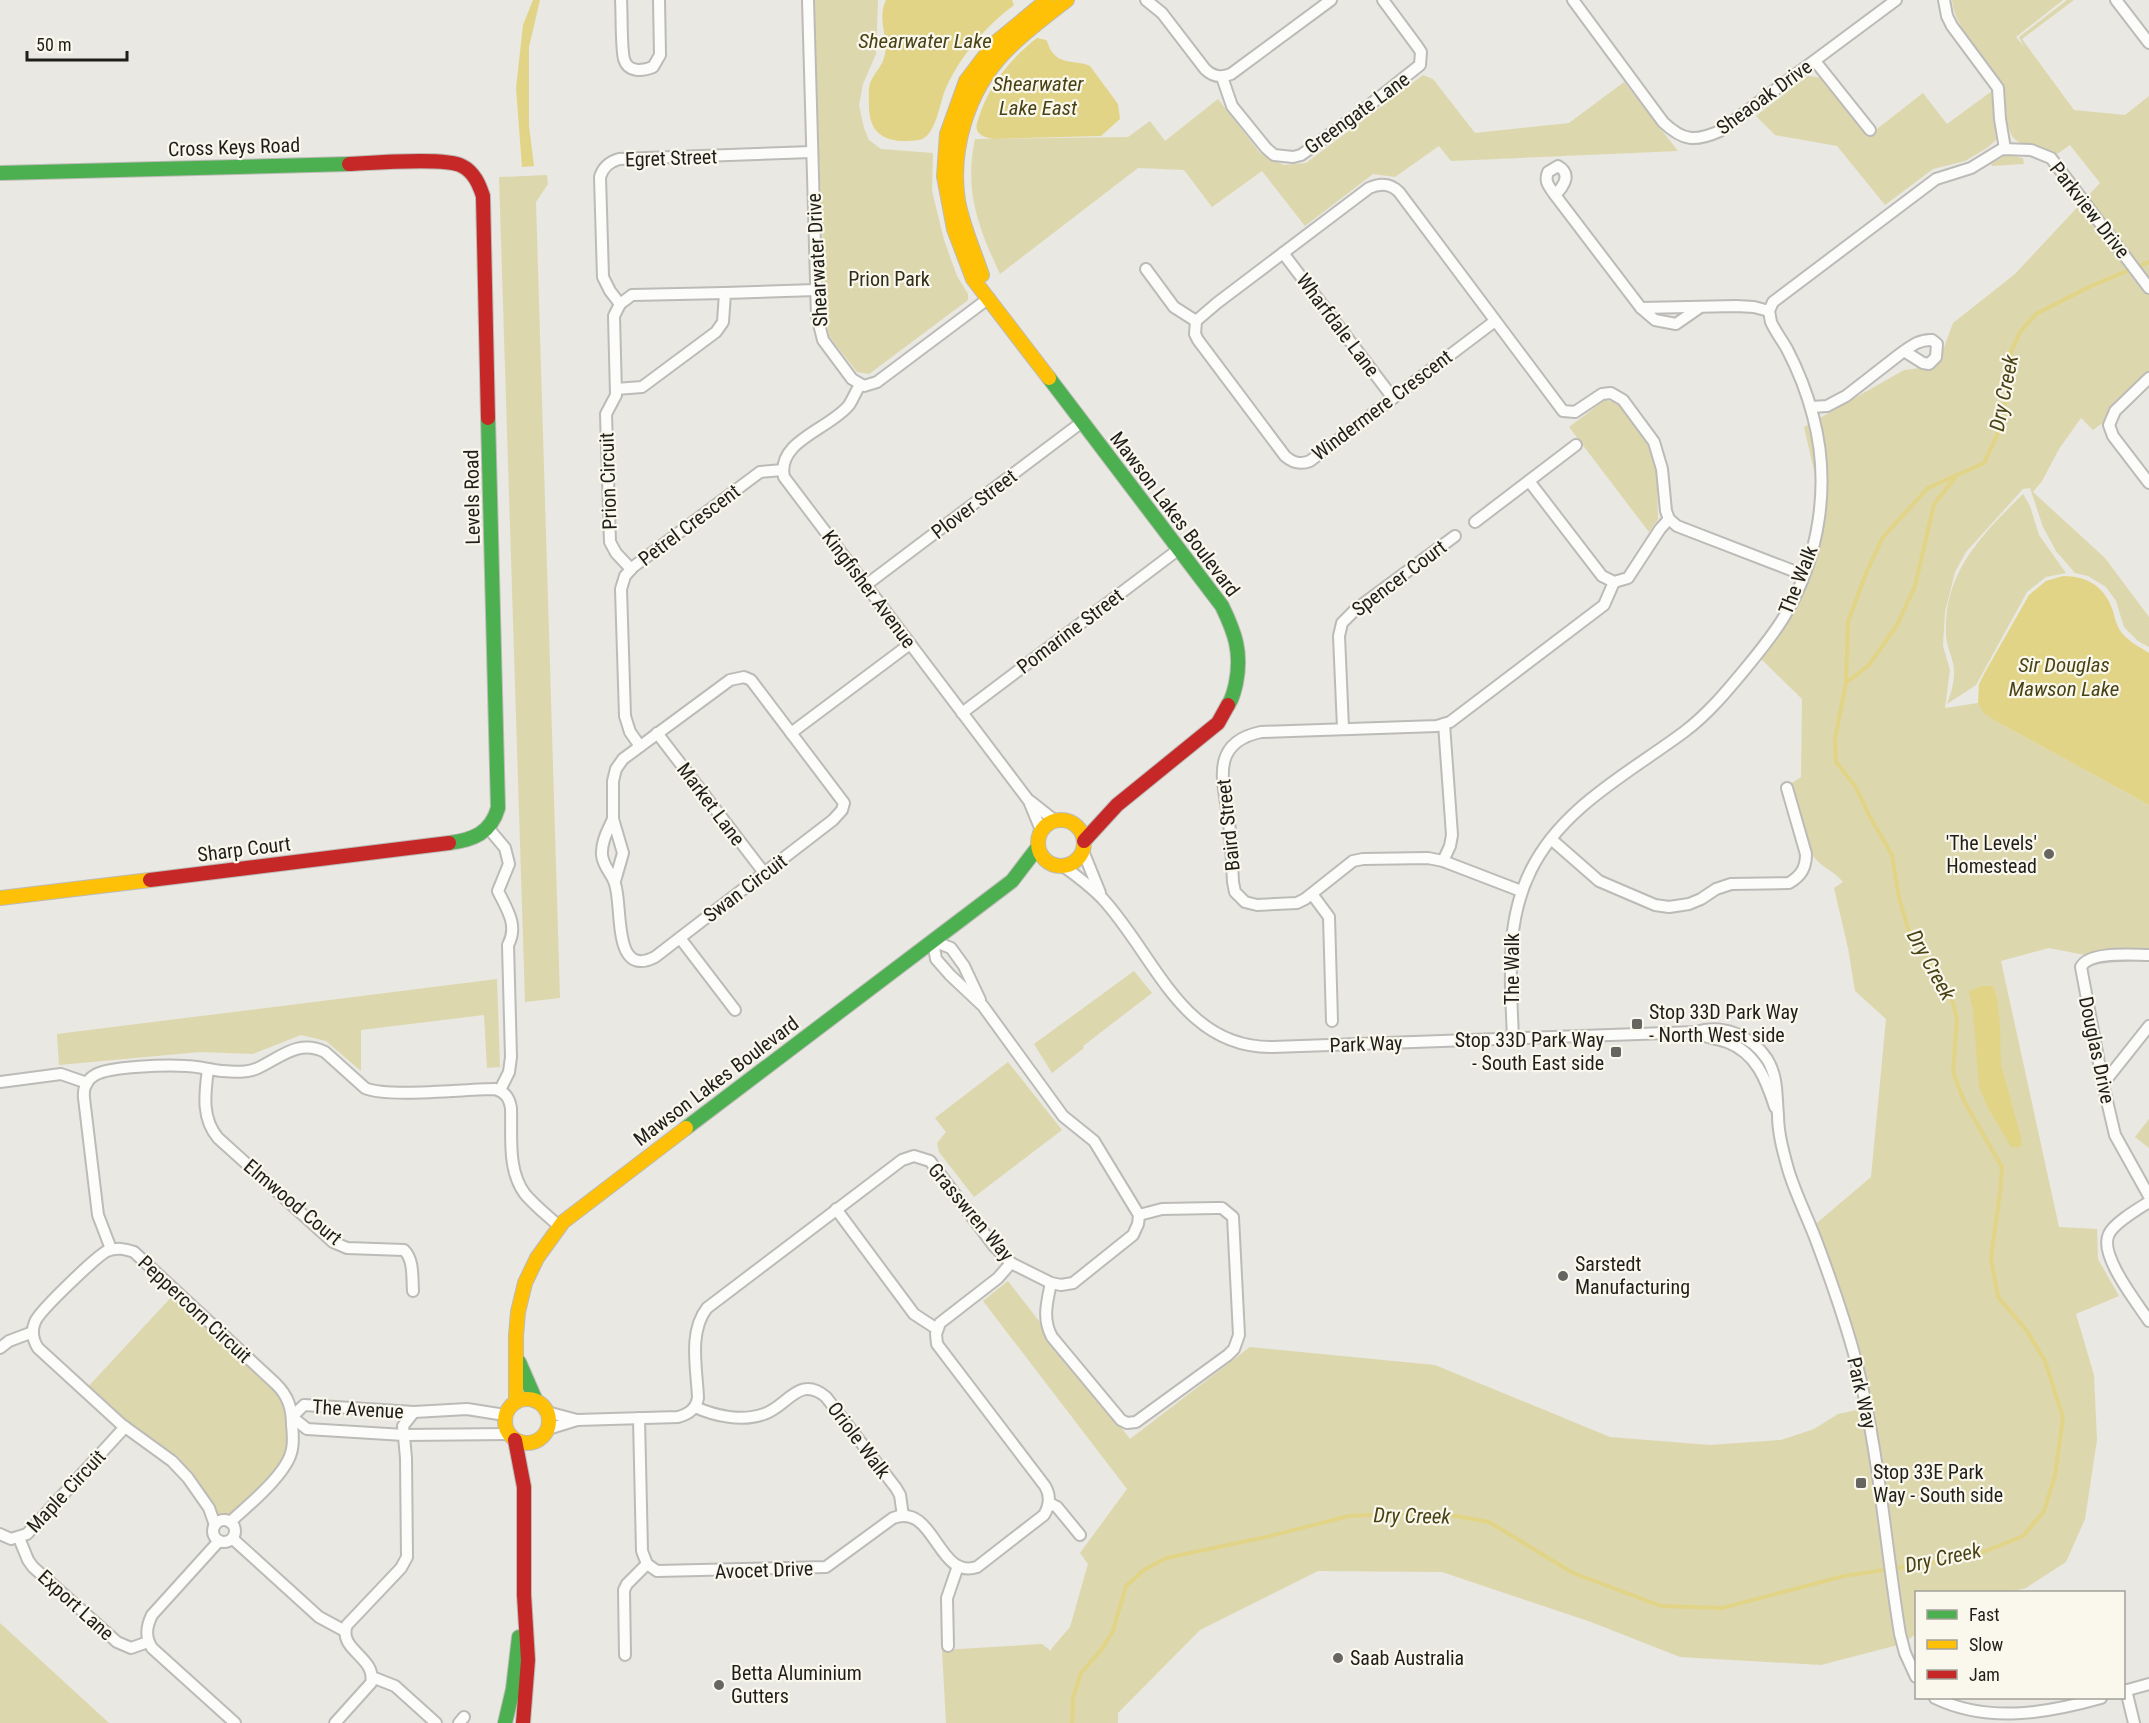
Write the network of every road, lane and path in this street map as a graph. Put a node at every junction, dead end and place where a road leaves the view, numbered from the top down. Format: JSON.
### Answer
{"nodes":[{"id":1,"x":621,"y":0,"type":"edge"},
{"id":2,"x":659,"y":0,"type":"edge"},
{"id":3,"x":808,"y":0,"type":"edge"},
{"id":4,"x":1047,"y":0,"type":"edge"},
{"id":5,"x":1067,"y":0,"type":"edge"},
{"id":6,"x":1146,"y":0,"type":"edge"},
{"id":7,"x":1157,"y":0,"type":"edge"},
{"id":8,"x":1331,"y":0,"type":"edge"},
{"id":9,"x":1383,"y":0,"type":"edge"},
{"id":10,"x":1573,"y":0,"type":"edge"},
{"id":11,"x":1896,"y":0,"type":"edge"},
{"id":12,"x":1944,"y":0,"type":"edge"},
{"id":13,"x":2116,"y":0,"type":"edge"},
{"id":14,"x":1161,"y":13,"type":"junction"},
{"id":15,"x":2147,"y":36,"type":"edge"},
{"id":16,"x":1815,"y":61,"type":"junction"},
{"id":17,"x":1222,"y":77,"type":"junction"},
{"id":18,"x":1870,"y":130,"type":"dead end"},
{"id":19,"x":2006,"y":149,"type":"junction"},
{"id":20,"x":812,"y":152,"type":"junction"},
{"id":21,"x":467,"y":168,"type":"joint"},
{"id":22,"x":0,"y":173,"type":"edge"},
{"id":23,"x":1555,"y":195,"type":"dead end"},
{"id":24,"x":1283,"y":253,"type":"junction"},
{"id":25,"x":1146,"y":269,"type":"dead end"},
{"id":26,"x":2147,"y":285,"type":"edge"},
{"id":27,"x":816,"y":290,"type":"junction"},
{"id":28,"x":725,"y":293,"type":"junction"},
{"id":29,"x":989,"y":298,"type":"junction"},
{"id":30,"x":620,"y":304,"type":"junction"},
{"id":31,"x":1641,"y":308,"type":"junction"},
{"id":32,"x":1699,"y":308,"type":"junction"},
{"id":33,"x":1769,"y":311,"type":"junction"},
{"id":34,"x":1196,"y":321,"type":"junction"},
{"id":35,"x":1495,"y":321,"type":"junction"},
{"id":36,"x":1904,"y":351,"type":"dead end"},
{"id":37,"x":2149,"y":378,"type":"edge"},
{"id":38,"x":860,"y":385,"type":"junction"},
{"id":39,"x":616,"y":389,"type":"junction"},
{"id":40,"x":1393,"y":398,"type":"junction"},
{"id":41,"x":1811,"y":407,"type":"junction"},
{"id":42,"x":1082,"y":422,"type":"junction"},
{"id":43,"x":1576,"y":445,"type":"dead end"},
{"id":44,"x":783,"y":470,"type":"junction"},
{"id":45,"x":1529,"y":481,"type":"junction"},
{"id":46,"x":2149,"y":483,"type":"edge"},
{"id":47,"x":1669,"y":519,"type":"junction"},
{"id":48,"x":1475,"y":522,"type":"dead end"},
{"id":49,"x":1455,"y":536,"type":"dead end"},
{"id":50,"x":1179,"y":549,"type":"junction"},
{"id":51,"x":631,"y":569,"type":"junction"},
{"id":52,"x":1804,"y":575,"type":"junction"},
{"id":53,"x":1614,"y":582,"type":"junction"},
{"id":54,"x":866,"y":585,"type":"junction"},
{"id":55,"x":910,"y":644,"type":"junction"},
{"id":56,"x":962,"y":713,"type":"junction"},
{"id":57,"x":1444,"y":724,"type":"junction"},
{"id":58,"x":1343,"y":728,"type":"junction"},
{"id":59,"x":657,"y":733,"type":"junction"},
{"id":60,"x":791,"y":733,"type":"junction"},
{"id":61,"x":640,"y":746,"type":"junction"},
{"id":62,"x":1787,"y":788,"type":"dead end"},
{"id":63,"x":1029,"y":801,"type":"junction"},
{"id":64,"x":1117,"y":805,"type":"junction"},
{"id":65,"x":614,"y":819,"type":"junction"},
{"id":66,"x":1054,"y":820,"type":"junction"},
{"id":67,"x":1072,"y":823,"type":"junction"},
{"id":68,"x":489,"y":829,"type":"junction"},
{"id":69,"x":1041,"y":830,"type":"junction"},
{"id":70,"x":1551,"y":839,"type":"junction"},
{"id":71,"x":1083,"y":846,"type":"junction"},
{"id":72,"x":1038,"y":848,"type":"junction"},
{"id":73,"x":1443,"y":861,"type":"junction"},
{"id":74,"x":1057,"y":866,"type":"junction"},
{"id":75,"x":765,"y":874,"type":"junction"},
{"id":76,"x":615,"y":881,"type":"junction"},
{"id":77,"x":1011,"y":881,"type":"junction"},
{"id":78,"x":1521,"y":891,"type":"junction"},
{"id":79,"x":1312,"y":894,"type":"junction"},
{"id":80,"x":0,"y":898,"type":"edge"},
{"id":81,"x":1103,"y":899,"type":"junction"},
{"id":82,"x":680,"y":938,"type":"junction"},
{"id":83,"x":933,"y":941,"type":"junction"},
{"id":84,"x":2149,"y":955,"type":"edge"},
{"id":85,"x":983,"y":1006,"type":"junction"},
{"id":86,"x":735,"y":1010,"type":"dead end"},
{"id":87,"x":1332,"y":1021,"type":"dead end"},
{"id":88,"x":2149,"y":1026,"type":"edge"},
{"id":89,"x":1696,"y":1032,"type":"junction"},
{"id":90,"x":1513,"y":1039,"type":"junction"},
{"id":91,"x":1756,"y":1046,"type":"junction"},
{"id":92,"x":1748,"y":1055,"type":"junction"},
{"id":93,"x":208,"y":1069,"type":"junction"},
{"id":94,"x":0,"y":1082,"type":"edge"},
{"id":95,"x":87,"y":1083,"type":"junction"},
{"id":96,"x":2103,"y":1083,"type":"junction"},
{"id":97,"x":500,"y":1090,"type":"junction"},
{"id":98,"x":1778,"y":1116,"type":"junction"},
{"id":99,"x":2149,"y":1196,"type":"edge"},
{"id":100,"x":2149,"y":1202,"type":"edge"},
{"id":101,"x":836,"y":1209,"type":"junction"},
{"id":102,"x":1138,"y":1215,"type":"junction"},
{"id":103,"x":559,"y":1226,"type":"junction"},
{"id":104,"x":111,"y":1250,"type":"junction"},
{"id":105,"x":1011,"y":1263,"type":"junction"},
{"id":106,"x":1051,"y":1283,"type":"junction"},
{"id":107,"x":413,"y":1291,"type":"dead end"},
{"id":108,"x":2149,"y":1321,"type":"edge"},
{"id":109,"x":937,"y":1329,"type":"junction"},
{"id":110,"x":33,"y":1332,"type":"junction"},
{"id":111,"x":0,"y":1348,"type":"edge"},
{"id":112,"x":517,"y":1358,"type":"junction"},
{"id":113,"x":536,"y":1401,"type":"junction"},
{"id":114,"x":516,"y":1402,"type":"junction"},
{"id":115,"x":695,"y":1407,"type":"junction"},
{"id":116,"x":414,"y":1412,"type":"junction"},
{"id":117,"x":547,"y":1412,"type":"junction"},
{"id":118,"x":505,"y":1415,"type":"junction"},
{"id":119,"x":292,"y":1417,"type":"junction"},
{"id":120,"x":639,"y":1418,"type":"junction"},
{"id":121,"x":577,"y":1420,"type":"junction"},
{"id":122,"x":125,"y":1426,"type":"junction"},
{"id":123,"x":404,"y":1435,"type":"junction"},
{"id":124,"x":544,"y":1435,"type":"junction"},
{"id":125,"x":512,"y":1437,"type":"junction"},
{"id":126,"x":524,"y":1486,"type":"junction"},
{"id":127,"x":1049,"y":1503,"type":"junction"},
{"id":128,"x":903,"y":1516,"type":"junction"},
{"id":129,"x":231,"y":1522,"type":"junction"},
{"id":130,"x":215,"y":1524,"type":"junction"},
{"id":131,"x":0,"y":1534,"type":"edge"},
{"id":132,"x":1080,"y":1535,"type":"dead end"},
{"id":133,"x":19,"y":1538,"type":"junction"},
{"id":134,"x":233,"y":1539,"type":"junction"},
{"id":135,"x":219,"y":1541,"type":"junction"},
{"id":136,"x":647,"y":1564,"type":"junction"},
{"id":137,"x":958,"y":1566,"type":"junction"},
{"id":138,"x":524,"y":1595,"type":"junction"},
{"id":139,"x":345,"y":1631,"type":"junction"},
{"id":140,"x":148,"y":1642,"type":"junction"},
{"id":141,"x":948,"y":1646,"type":"dead end"},
{"id":142,"x":625,"y":1655,"type":"dead end"},
{"id":143,"x":1915,"y":1673,"type":"edge"},
{"id":144,"x":372,"y":1677,"type":"junction"},
{"id":145,"x":2149,"y":1684,"type":"edge"},
{"id":146,"x":2125,"y":1691,"type":"edge"},
{"id":147,"x":1936,"y":1699,"type":"edge"},
{"id":148,"x":2097,"y":1699,"type":"edge"},
{"id":149,"x":230,"y":1721,"type":"edge"},
{"id":150,"x":335,"y":1723,"type":"edge"},
{"id":151,"x":436,"y":1723,"type":"edge"},
{"id":152,"x":505,"y":1723,"type":"edge"},
{"id":153,"x":523,"y":1723,"type":"edge"},
{"id":154,"x":2134,"y":1723,"type":"edge"}],
"edges":[{"from":1,"to":2,"type":"street"},
{"from":3,"to":20,"type":"street","name":"Shearwater Drive"},
{"from":4,"to":29,"type":"street","name":"Mawson Lakes Boulevard"},
{"from":5,"to":29,"type":"street","name":"Mawson Lakes Boulevard"},
{"from":6,"to":14,"type":"street"},
{"from":7,"to":14,"type":"street"},
{"from":8,"to":17,"type":"street"},
{"from":9,"to":17,"type":"street","name":"Greengate Lane"},
{"from":10,"to":16,"type":"street","name":"Sheaoak Drive"},
{"from":11,"to":16,"type":"street","name":"Sheaoak Drive"},
{"from":12,"to":19,"type":"street"},
{"from":13,"to":15,"type":"street"},
{"from":14,"to":17,"type":"street"},
{"from":16,"to":18,"type":"street"},
{"from":19,"to":26,"type":"street","name":"Parkview Drive"},
{"from":19,"to":33,"type":"street"},
{"from":20,"to":27,"type":"street","name":"Shearwater Drive"},
{"from":20,"to":30,"type":"street","name":"Egret Street"},
{"from":21,"to":22,"type":"street","name":"Cross Keys Road"},
{"from":21,"to":68,"type":"street","name":"Levels Road"},
{"from":23,"to":31,"type":"street"},
{"from":24,"to":34,"type":"street"},
{"from":24,"to":35,"type":"street"},
{"from":24,"to":40,"type":"street","name":"Wharfdale Lane"},
{"from":25,"to":34,"type":"street"},
{"from":27,"to":28,"type":"street"},
{"from":27,"to":38,"type":"street","name":"Shearwater Drive"},
{"from":28,"to":30,"type":"street"},
{"from":28,"to":39,"type":"street"},
{"from":29,"to":38,"type":"street"},
{"from":29,"to":42,"type":"street","name":"Mawson Lakes Boulevard"},
{"from":30,"to":39,"type":"street","name":"Prion Circuit"},
{"from":31,"to":32,"type":"street"},
{"from":31,"to":32,"type":"street"},
{"from":32,"to":33,"type":"street"},
{"from":33,"to":41,"type":"street","name":"The Walk"},
{"from":34,"to":40,"type":"street","name":"Windermere Crescent"},
{"from":35,"to":40,"type":"street","name":"Windermere Crescent"},
{"from":35,"to":47,"type":"street"},
{"from":36,"to":41,"type":"street"},
{"from":37,"to":46,"type":"street"},
{"from":38,"to":44,"type":"street"},
{"from":39,"to":51,"type":"street","name":"Prion Circuit"},
{"from":41,"to":52,"type":"street","name":"The Walk"},
{"from":42,"to":50,"type":"street","name":"Mawson Lakes Boulevard"},
{"from":42,"to":54,"type":"street","name":"Plover Street"},
{"from":43,"to":45,"type":"street"},
{"from":44,"to":51,"type":"street","name":"Petrel Crescent"},
{"from":44,"to":54,"type":"street","name":"Kingfisher Avenue"},
{"from":45,"to":48,"type":"street"},
{"from":45,"to":53,"type":"street"},
{"from":47,"to":52,"type":"street"},
{"from":47,"to":53,"type":"street"},
{"from":49,"to":58,"type":"street","name":"Spencer Court"},
{"from":50,"to":56,"type":"street","name":"Pomarine Street"},
{"from":50,"to":64,"type":"street","name":"Mawson Lakes Boulevard"},
{"from":51,"to":61,"type":"street","name":"Petrel Crescent"},
{"from":52,"to":70,"type":"street","name":"The Walk"},
{"from":53,"to":57,"type":"street","name":"Baird Street"},
{"from":54,"to":55,"type":"street","name":"Kingfisher Avenue"},
{"from":55,"to":56,"type":"street","name":"Kingfisher Avenue"},
{"from":55,"to":60,"type":"street"},
{"from":56,"to":63,"type":"street","name":"Kingfisher Avenue"},
{"from":57,"to":58,"type":"street","name":"Baird Street"},
{"from":57,"to":73,"type":"street"},
{"from":58,"to":79,"type":"street","name":"Baird Street"},
{"from":59,"to":60,"type":"street","name":"Swan Circuit"},
{"from":59,"to":61,"type":"street","name":"Swan Circuit"},
{"from":59,"to":75,"type":"street","name":"Market Lane"},
{"from":60,"to":75,"type":"street","name":"Swan Circuit"},
{"from":61,"to":65,"type":"street","name":"Swan Circuit"},
{"from":62,"to":70,"type":"street"},
{"from":63,"to":66,"type":"street","name":"Kingfisher Avenue"},
{"from":63,"to":69,"type":"street","name":"Kingfisher Avenue"},
{"from":64,"to":67,"type":"street","name":"Mawson Lakes Boulevard"},
{"from":64,"to":71,"type":"street","name":"Mawson Lakes Boulevard"},
{"from":65,"to":76,"type":"street","name":"Swan Circuit"},
{"from":65,"to":76,"type":"street","name":"Swan Circuit"},
{"from":66,"to":67,"type":"street"},
{"from":66,"to":69,"type":"street"},
{"from":67,"to":71,"type":"street"},
{"from":68,"to":80,"type":"street","name":"Sharp Court"},
{"from":68,"to":97,"type":"street"},
{"from":69,"to":72,"type":"street"},
{"from":70,"to":78,"type":"street","name":"The Walk"},
{"from":71,"to":74,"type":"street"},
{"from":71,"to":81,"type":"street","name":"Park Way"},
{"from":72,"to":74,"type":"street"},
{"from":72,"to":77,"type":"street","name":"Mawson Lakes Boulevard"},
{"from":73,"to":78,"type":"street","name":"Baird Street"},
{"from":73,"to":79,"type":"street","name":"Baird Street"},
{"from":74,"to":77,"type":"street","name":"Mawson Lakes Boulevard"},
{"from":74,"to":81,"type":"street","name":"Park Way"},
{"from":75,"to":82,"type":"street","name":"Swan Circuit"},
{"from":76,"to":82,"type":"street","name":"Swan Circuit"},
{"from":77,"to":83,"type":"street","name":"Mawson Lakes Boulevard"},
{"from":78,"to":90,"type":"street","name":"The Walk"},
{"from":79,"to":87,"type":"street"},
{"from":81,"to":90,"type":"street","name":"Park Way"},
{"from":82,"to":86,"type":"street"},
{"from":83,"to":85,"type":"street"},
{"from":83,"to":85,"type":"street"},
{"from":83,"to":103,"type":"street","name":"Mawson Lakes Boulevard"},
{"from":84,"to":96,"type":"street","name":"Douglas Drive"},
{"from":85,"to":102,"type":"street"},
{"from":88,"to":96,"type":"street"},
{"from":89,"to":90,"type":"street","name":"Park Way"},
{"from":89,"to":91,"type":"street","name":"Park Way"},
{"from":89,"to":92,"type":"street","name":"Park Way"},
{"from":91,"to":92,"type":"street"},
{"from":91,"to":98,"type":"street","name":"Park Way"},
{"from":92,"to":98,"type":"street","name":"Park Way"},
{"from":93,"to":95,"type":"street"},
{"from":93,"to":97,"type":"street"},
{"from":93,"to":107,"type":"street","name":"Elmwood Court"},
{"from":94,"to":95,"type":"street"},
{"from":95,"to":104,"type":"street"},
{"from":96,"to":99,"type":"street","name":"Douglas Drive"},
{"from":97,"to":103,"type":"street"},
{"from":98,"to":143,"type":"street","name":"Park Way"},
{"from":100,"to":108,"type":"street"},
{"from":101,"to":105,"type":"street","name":"Grasswren Way"},
{"from":101,"to":109,"type":"street"},
{"from":101,"to":115,"type":"street","name":"Grasswren Way"},
{"from":102,"to":106,"type":"street"},
{"from":102,"to":106,"type":"street"},
{"from":103,"to":112,"type":"street","name":"Mawson Lakes Boulevard"},
{"from":104,"to":110,"type":"street","name":"Peppercorn Circuit"},
{"from":104,"to":119,"type":"street","name":"Peppercorn Circuit"},
{"from":105,"to":106,"type":"street","name":"Grasswren Way"},
{"from":105,"to":109,"type":"street"},
{"from":109,"to":127,"type":"street"},
{"from":110,"to":111,"type":"street"},
{"from":110,"to":122,"type":"street"},
{"from":112,"to":113,"type":"street","name":"Mawson Lakes Boulevard"},
{"from":112,"to":114,"type":"street","name":"Mawson Lakes Boulevard"},
{"from":113,"to":114,"type":"street"},
{"from":113,"to":117,"type":"street"},
{"from":114,"to":118,"type":"street"},
{"from":115,"to":120,"type":"street"},
{"from":115,"to":128,"type":"street","name":"Oriole Walk"},
{"from":116,"to":118,"type":"street","name":"The Avenue"},
{"from":116,"to":119,"type":"street","name":"The Avenue"},
{"from":116,"to":123,"type":"street"},
{"from":117,"to":121,"type":"street"},
{"from":117,"to":124,"type":"street"},
{"from":118,"to":125,"type":"street"},
{"from":119,"to":123,"type":"street","name":"The Avenue"},
{"from":119,"to":129,"type":"street","name":"Peppercorn Circuit"},
{"from":120,"to":121,"type":"street"},
{"from":120,"to":136,"type":"street"},
{"from":121,"to":124,"type":"street"},
{"from":122,"to":130,"type":"street"},
{"from":122,"to":133,"type":"street","name":"Maple Circuit"},
{"from":123,"to":125,"type":"street","name":"The Avenue"},
{"from":123,"to":139,"type":"street"},
{"from":124,"to":125,"type":"street"},
{"from":124,"to":126,"type":"street"},
{"from":125,"to":126,"type":"street"},
{"from":126,"to":138,"type":"street"},
{"from":127,"to":132,"type":"street"},
{"from":127,"to":137,"type":"street"},
{"from":128,"to":136,"type":"street","name":"Avocet Drive"},
{"from":128,"to":137,"type":"street"},
{"from":129,"to":130,"type":"street"},
{"from":129,"to":134,"type":"street"},
{"from":130,"to":135,"type":"street"},
{"from":131,"to":133,"type":"street","name":"Maple Circuit"},
{"from":133,"to":140,"type":"street","name":"Export Lane"},
{"from":134,"to":135,"type":"street"},
{"from":134,"to":139,"type":"street"},
{"from":135,"to":140,"type":"street"},
{"from":136,"to":142,"type":"street"},
{"from":137,"to":141,"type":"street"},
{"from":138,"to":152,"type":"street"},
{"from":138,"to":153,"type":"street"},
{"from":139,"to":144,"type":"street"},
{"from":140,"to":149,"type":"street"},
{"from":144,"to":150,"type":"street"},
{"from":144,"to":151,"type":"street"},
{"from":145,"to":146,"type":"street"},
{"from":146,"to":154,"type":"street"},
{"from":147,"to":148,"type":"street"}]}
